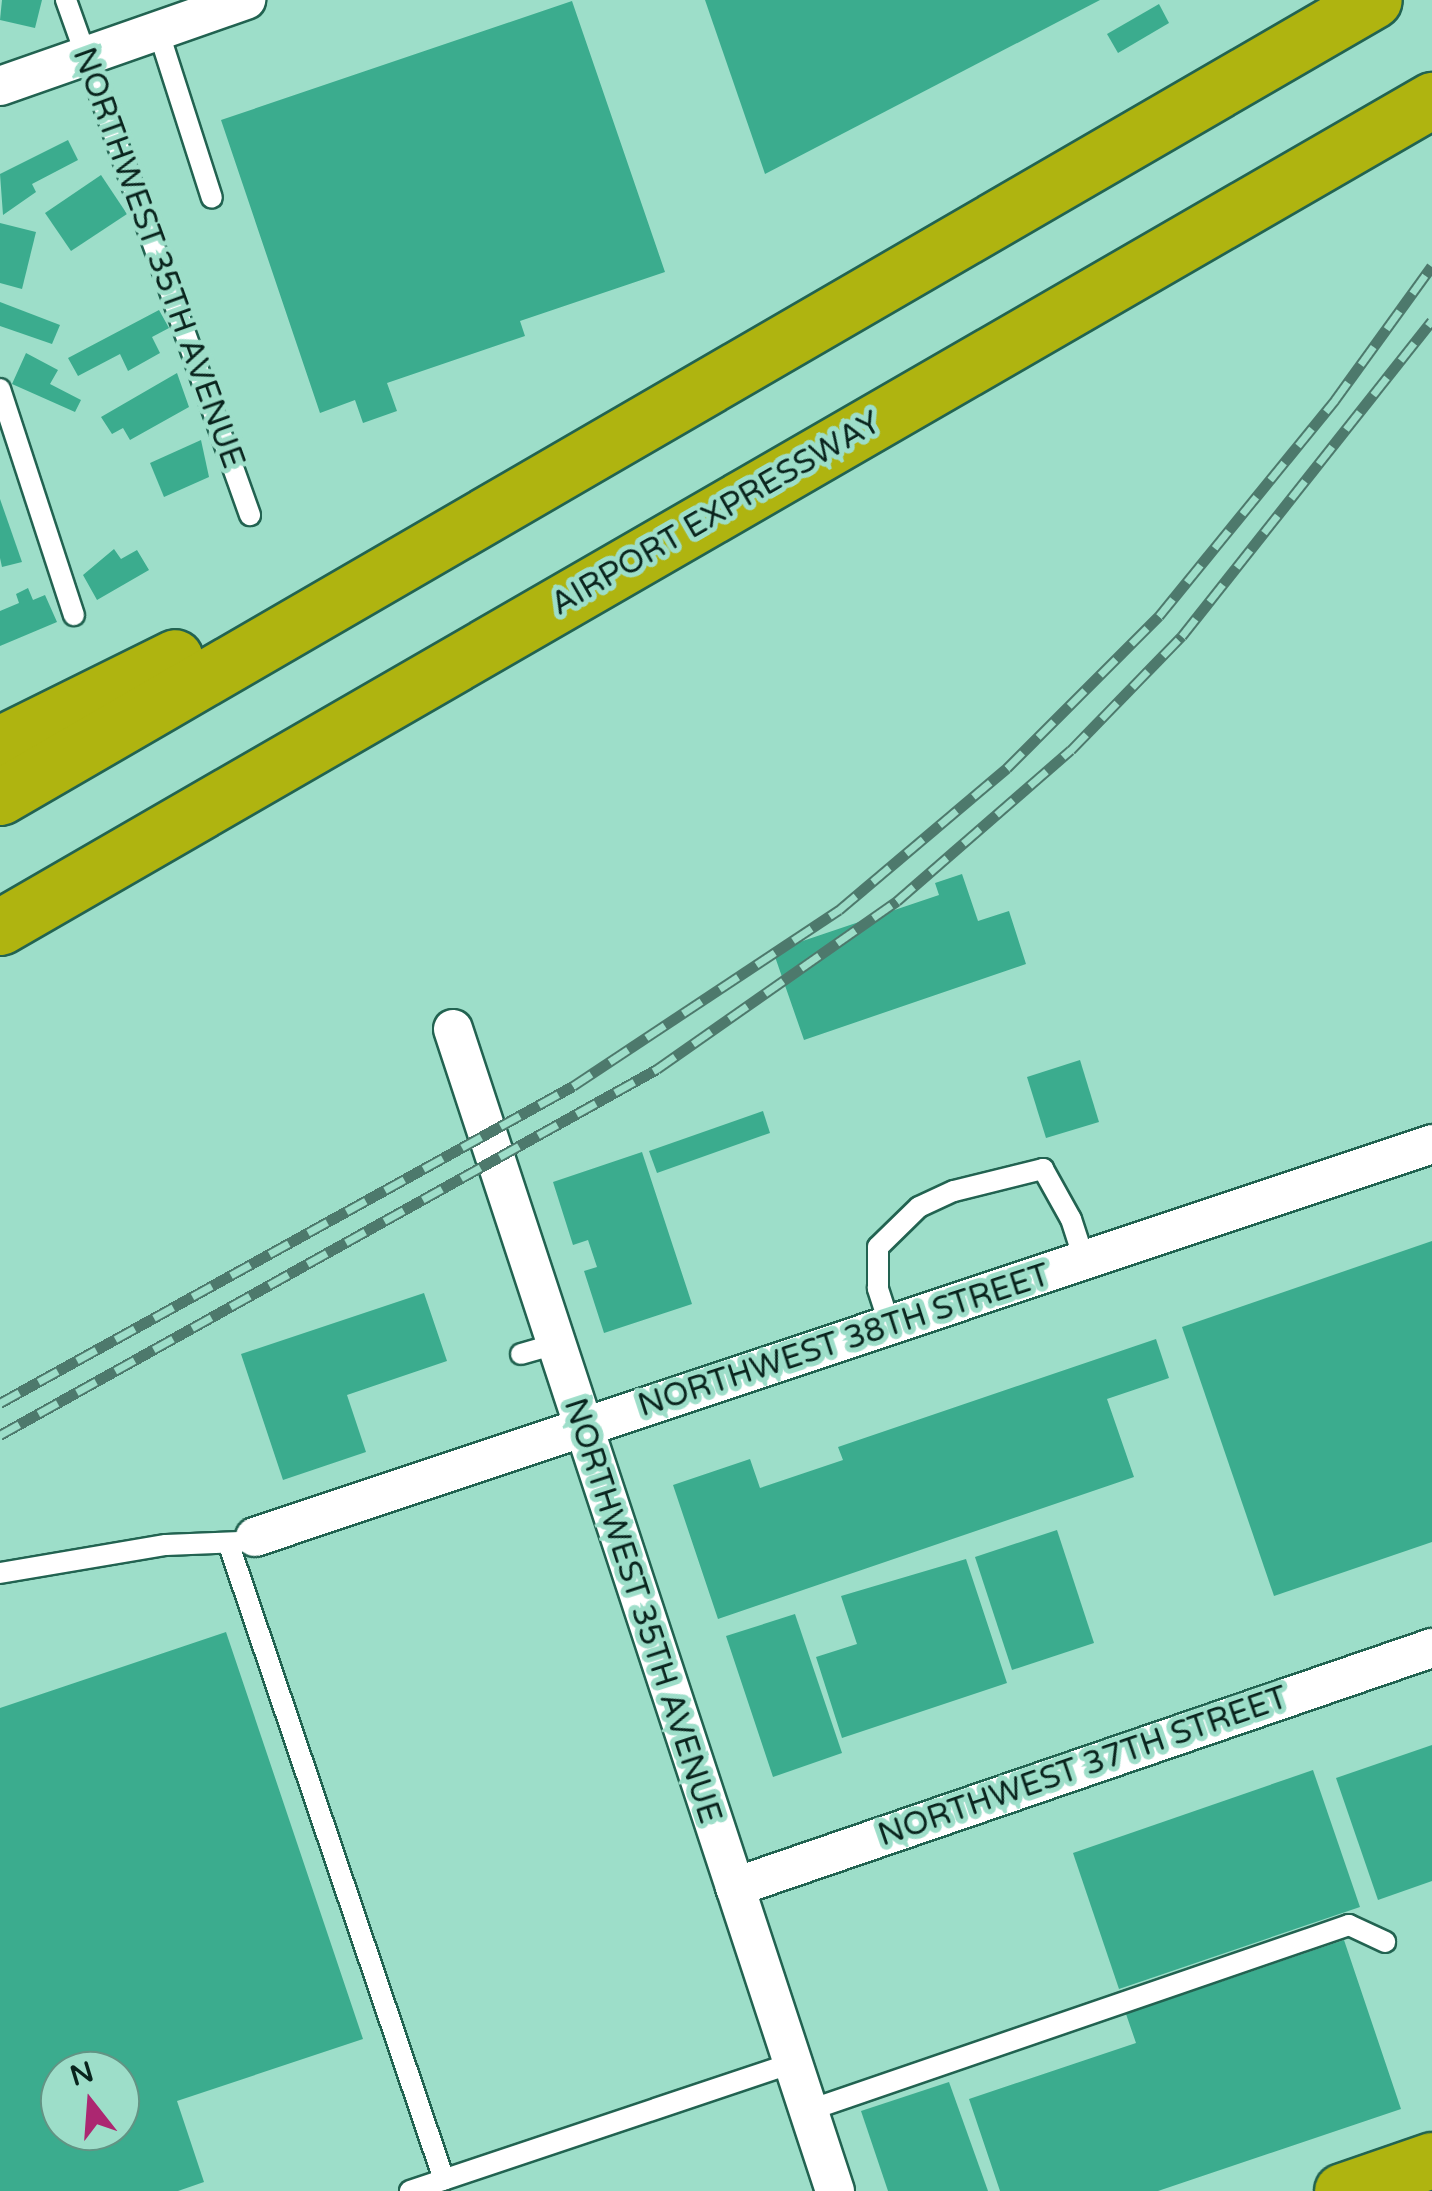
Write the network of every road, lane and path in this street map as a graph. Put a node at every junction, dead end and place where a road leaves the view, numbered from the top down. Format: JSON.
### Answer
{"nodes":[{"id":1,"x":66,"y":0,"type":"edge"},
{"id":2,"x":1374,"y":0,"type":"edge"},
{"id":3,"x":231,"y":2,"type":"edge"},
{"id":4,"x":158,"y":30,"type":"junction"},
{"id":5,"x":84,"y":56,"type":"junction"},
{"id":6,"x":0,"y":86,"type":"edge"},
{"id":7,"x":1432,"y":100,"type":"edge"},
{"id":8,"x":212,"y":198,"type":"dead end"},
{"id":9,"x":0,"y":389,"type":"edge"},
{"id":10,"x":569,"y":466,"type":"junction"},
{"id":11,"x":250,"y":515,"type":"dead end"},
{"id":12,"x":74,"y":615,"type":"dead end"},
{"id":13,"x":0,"y":744,"type":"edge"},
{"id":14,"x":0,"y":797,"type":"edge"},
{"id":15,"x":0,"y":927,"type":"edge"},
{"id":16,"x":453,"y":1029,"type":"dead end"},
{"id":17,"x":1432,"y":1144,"type":"edge"},
{"id":18,"x":1085,"y":1262,"type":"junction"},
{"id":19,"x":890,"y":1326,"type":"junction"},
{"id":20,"x":581,"y":1428,"type":"junction"},
{"id":21,"x":242,"y":1541,"type":"junction"},
{"id":22,"x":0,"y":1573,"type":"edge"},
{"id":23,"x":1432,"y":1648,"type":"edge"},
{"id":24,"x":735,"y":1887,"type":"junction"},
{"id":25,"x":1385,"y":1942,"type":"dead end"},
{"id":26,"x":792,"y":2063,"type":"junction"},
{"id":27,"x":808,"y":2111,"type":"junction"},
{"id":28,"x":1427,"y":2172,"type":"edge"},
{"id":29,"x":444,"y":2180,"type":"junction"},
{"id":30,"x":1350,"y":2190,"type":"edge"},
{"id":31,"x":410,"y":2191,"type":"edge"},
{"id":32,"x":834,"y":2191,"type":"edge"}],
"edges":[{"from":1,"to":5,"type":"lane","name":"NORTHWEST 35TH AVENUE"},
{"from":2,"to":10,"type":"highway"},
{"from":3,"to":4,"type":"street"},
{"from":4,"to":5,"type":"street"},
{"from":4,"to":8,"type":"lane"},
{"from":5,"to":6,"type":"street"},
{"from":5,"to":11,"type":"lane","name":"NORTHWEST 35TH AVENUE"},
{"from":7,"to":15,"type":"highway","name":"AIRPORT EXPRESSWAY"},
{"from":9,"to":12,"type":"lane"},
{"from":10,"to":13,"type":"highway"},
{"from":10,"to":14,"type":"highway"},
{"from":16,"to":20,"type":"street","name":"NORTHWEST 35TH AVENUE"},
{"from":17,"to":18,"type":"street","name":"NORTHWEST 38TH STREET"},
{"from":18,"to":19,"type":"street","name":"NORTHWEST 38TH STREET"},
{"from":18,"to":19,"type":"lane"},
{"from":19,"to":20,"type":"street","name":"NORTHWEST 38TH STREET"},
{"from":20,"to":21,"type":"street","name":"NORTHWEST 38TH STREET"},
{"from":20,"to":24,"type":"street","name":"NORTHWEST 35TH AVENUE"},
{"from":21,"to":22,"type":"lane"},
{"from":21,"to":29,"type":"lane"},
{"from":23,"to":24,"type":"street","name":"NORTHWEST 37TH STREET"},
{"from":24,"to":26,"type":"street","name":"NORTHWEST 35TH AVENUE"},
{"from":25,"to":27,"type":"lane"},
{"from":26,"to":27,"type":"street","name":"NORTHWEST 35TH AVENUE"},
{"from":26,"to":29,"type":"lane"},
{"from":27,"to":32,"type":"street","name":"NORTHWEST 35TH AVENUE"},
{"from":28,"to":30,"type":"highway"},
{"from":29,"to":31,"type":"lane"}]}
